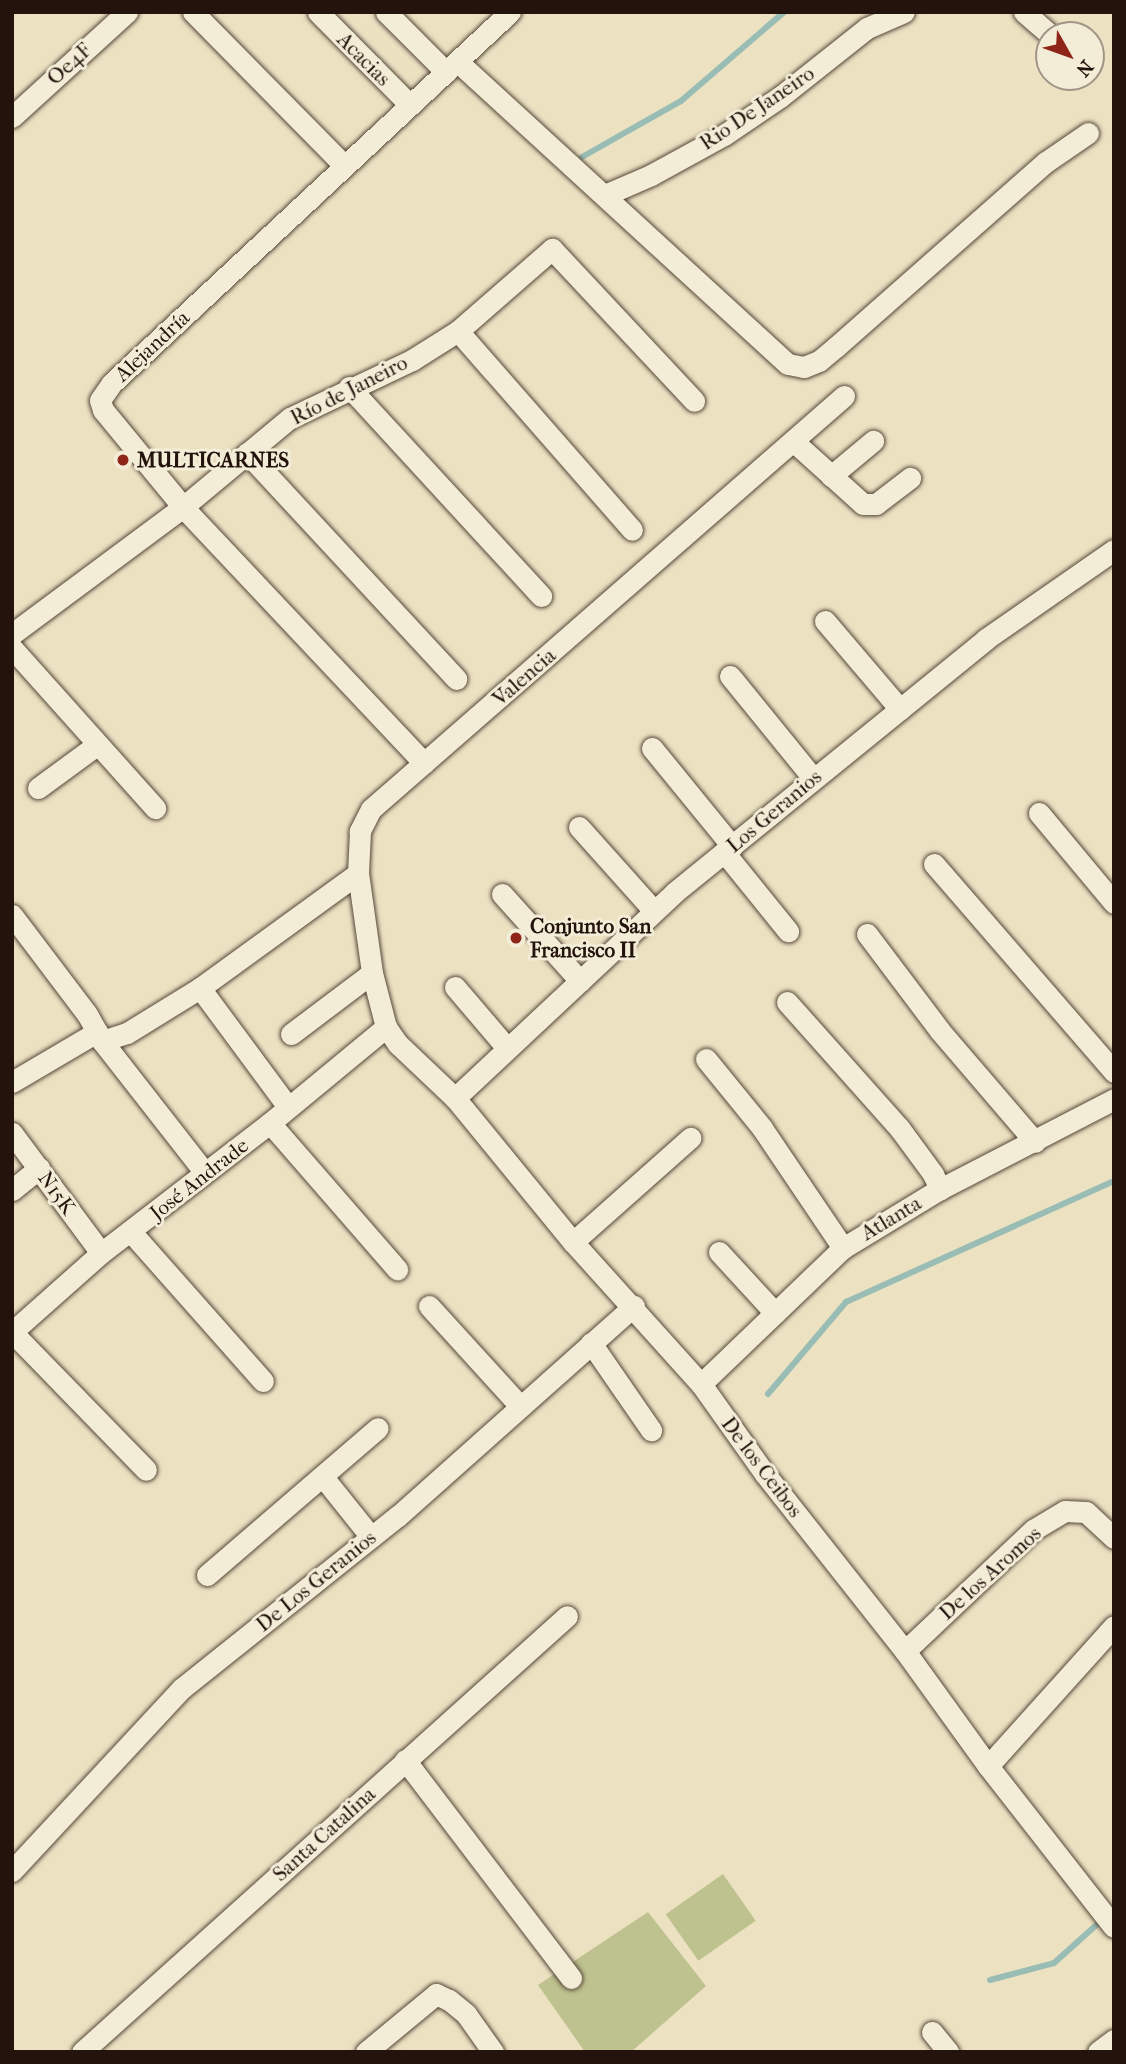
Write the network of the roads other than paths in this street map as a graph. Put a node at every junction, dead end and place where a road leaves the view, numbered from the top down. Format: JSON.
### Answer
{"nodes":[{"id":1,"x":127,"y":12,"type":"edge"},
{"id":2,"x":193,"y":12,"type":"edge"},
{"id":3,"x":318,"y":12,"type":"edge"},
{"id":4,"x":386,"y":12,"type":"edge"},
{"id":5,"x":510,"y":12,"type":"edge"},
{"id":6,"x":904,"y":12,"type":"edge"},
{"id":7,"x":452,"y":67,"type":"junction"},
{"id":8,"x":410,"y":105,"type":"junction"},
{"id":9,"x":12,"y":117,"type":"edge"},
{"id":10,"x":1088,"y":133,"type":"dead end"},
{"id":11,"x":345,"y":166,"type":"junction"},
{"id":12,"x":605,"y":195,"type":"junction"},
{"id":13,"x":458,"y":331,"type":"junction"},
{"id":14,"x":349,"y":387,"type":"junction"},
{"id":15,"x":844,"y":396,"type":"dead end"},
{"id":16,"x":694,"y":401,"type":"dead end"},
{"id":17,"x":793,"y":441,"type":"junction"},
{"id":18,"x":873,"y":441,"type":"dead end"},
{"id":19,"x":247,"y":453,"type":"junction"},
{"id":20,"x":831,"y":476,"type":"junction"},
{"id":21,"x":910,"y":478,"type":"dead end"},
{"id":22,"x":183,"y":507,"type":"junction"},
{"id":23,"x":632,"y":530,"type":"dead end"},
{"id":24,"x":1114,"y":550,"type":"edge"},
{"id":25,"x":541,"y":596,"type":"dead end"},
{"id":26,"x":825,"y":621,"type":"dead end"},
{"id":27,"x":16,"y":623,"type":"edge"},
{"id":28,"x":12,"y":648,"type":"edge"},
{"id":29,"x":730,"y":676,"type":"dead end"},
{"id":30,"x":456,"y":679,"type":"dead end"},
{"id":31,"x":900,"y":709,"type":"junction"},
{"id":32,"x":98,"y":744,"type":"junction"},
{"id":33,"x":652,"y":748,"type":"dead end"},
{"id":34,"x":424,"y":763,"type":"junction"},
{"id":35,"x":813,"y":778,"type":"junction"},
{"id":36,"x":38,"y":788,"type":"dead end"},
{"id":37,"x":155,"y":808,"type":"dead end"},
{"id":38,"x":1039,"y":813,"type":"dead end"},
{"id":39,"x":579,"y":827,"type":"dead end"},
{"id":40,"x":728,"y":849,"type":"junction"},
{"id":41,"x":934,"y":864,"type":"dead end"},
{"id":42,"x":358,"y":873,"type":"junction"},
{"id":43,"x":502,"y":894,"type":"dead end"},
{"id":44,"x":1114,"y":903,"type":"edge"},
{"id":45,"x":654,"y":911,"type":"junction"},
{"id":46,"x":12,"y":915,"type":"edge"},
{"id":47,"x":788,"y":931,"type":"dead end"},
{"id":48,"x":867,"y":934,"type":"dead end"},
{"id":49,"x":372,"y":973,"type":"junction"},
{"id":50,"x":580,"y":981,"type":"junction"},
{"id":51,"x":454,"y":987,"type":"dead end"},
{"id":52,"x":200,"y":988,"type":"junction"},
{"id":53,"x":787,"y":1002,"type":"dead end"},
{"id":54,"x":386,"y":1027,"type":"junction"},
{"id":55,"x":291,"y":1034,"type":"dead end"},
{"id":56,"x":99,"y":1037,"type":"junction"},
{"id":57,"x":507,"y":1048,"type":"junction"},
{"id":58,"x":706,"y":1059,"type":"dead end"},
{"id":59,"x":1114,"y":1072,"type":"edge"},
{"id":60,"x":12,"y":1082,"type":"edge"},
{"id":61,"x":456,"y":1098,"type":"junction"},
{"id":62,"x":1114,"y":1098,"type":"edge"},
{"id":63,"x":288,"y":1107,"type":"junction"},
{"id":64,"x":270,"y":1123,"type":"junction"},
{"id":65,"x":12,"y":1133,"type":"edge"},
{"id":66,"x":690,"y":1138,"type":"dead end"},
{"id":67,"x":1035,"y":1142,"type":"junction"},
{"id":68,"x":39,"y":1168,"type":"junction"},
{"id":69,"x":205,"y":1173,"type":"junction"},
{"id":70,"x":940,"y":1189,"type":"junction"},
{"id":71,"x":12,"y":1190,"type":"edge"},
{"id":72,"x":131,"y":1232,"type":"junction"},
{"id":73,"x":573,"y":1242,"type":"junction"},
{"id":74,"x":843,"y":1248,"type":"junction"},
{"id":75,"x":719,"y":1252,"type":"dead end"},
{"id":76,"x":102,"y":1253,"type":"junction"},
{"id":77,"x":397,"y":1269,"type":"dead end"},
{"id":78,"x":429,"y":1306,"type":"dead end"},
{"id":79,"x":634,"y":1306,"type":"junction"},
{"id":80,"x":775,"y":1313,"type":"junction"},
{"id":81,"x":12,"y":1332,"type":"edge"},
{"id":82,"x":591,"y":1343,"type":"junction"},
{"id":83,"x":263,"y":1381,"type":"dead end"},
{"id":84,"x":701,"y":1384,"type":"junction"},
{"id":85,"x":520,"y":1406,"type":"junction"},
{"id":86,"x":378,"y":1428,"type":"dead end"},
{"id":87,"x":651,"y":1430,"type":"dead end"},
{"id":88,"x":146,"y":1470,"type":"dead end"},
{"id":89,"x":323,"y":1477,"type":"junction"},
{"id":90,"x":371,"y":1537,"type":"junction"},
{"id":91,"x":1114,"y":1538,"type":"edge"},
{"id":92,"x":207,"y":1575,"type":"dead end"},
{"id":93,"x":567,"y":1616,"type":"dead end"},
{"id":94,"x":1114,"y":1626,"type":"edge"},
{"id":95,"x":905,"y":1651,"type":"junction"},
{"id":96,"x":405,"y":1760,"type":"junction"},
{"id":97,"x":988,"y":1766,"type":"junction"},
{"id":98,"x":12,"y":1871,"type":"edge"},
{"id":99,"x":1107,"y":1904,"type":"edge"},
{"id":100,"x":1114,"y":1927,"type":"edge"},
{"id":101,"x":572,"y":1978,"type":"dead end"},
{"id":102,"x":932,"y":2032,"type":"dead end"},
{"id":103,"x":1114,"y":2040,"type":"edge"},
{"id":104,"x":82,"y":2052,"type":"edge"},
{"id":105,"x":366,"y":2052,"type":"edge"},
{"id":106,"x":493,"y":2052,"type":"edge"},
{"id":107,"x":948,"y":2052,"type":"edge"},
{"id":108,"x":1098,"y":2052,"type":"edge"}],
"edges":[{"from":1,"to":9,"type":"street","name":"Oe4F"},
{"from":2,"to":11,"type":"street"},
{"from":3,"to":8,"type":"street","name":"Acacias"},
{"from":4,"to":7,"type":"street"},
{"from":5,"to":7,"type":"street"},
{"from":6,"to":12,"type":"street","name":"Rio De Janeiro"},
{"from":7,"to":8,"type":"street"},
{"from":7,"to":12,"type":"street"},
{"from":8,"to":11,"type":"street","name":"Alejandría"},
{"from":10,"to":12,"type":"street"},
{"from":11,"to":22,"type":"street","name":"Alejandría"},
{"from":13,"to":14,"type":"street","name":"Río de Janeiro"},
{"from":13,"to":16,"type":"street","name":"Río de Janeiro"},
{"from":13,"to":23,"type":"street"},
{"from":14,"to":19,"type":"street","name":"Río de Janeiro"},
{"from":14,"to":25,"type":"street"},
{"from":15,"to":17,"type":"street","name":"Valencia"},
{"from":17,"to":20,"type":"street"},
{"from":17,"to":34,"type":"street","name":"Valencia"},
{"from":18,"to":20,"type":"street"},
{"from":19,"to":22,"type":"street","name":"Río de Janeiro"},
{"from":19,"to":30,"type":"street"},
{"from":20,"to":21,"type":"street"},
{"from":22,"to":27,"type":"street","name":"Río de Janeiro"},
{"from":22,"to":34,"type":"street","name":"Alejandría"},
{"from":24,"to":31,"type":"street","name":"Los Geranios"},
{"from":26,"to":31,"type":"street"},
{"from":28,"to":32,"type":"street"},
{"from":29,"to":35,"type":"street"},
{"from":31,"to":35,"type":"street","name":"Los Geranios"},
{"from":32,"to":36,"type":"street"},
{"from":32,"to":37,"type":"street"},
{"from":33,"to":40,"type":"street"},
{"from":34,"to":42,"type":"street","name":"Valencia"},
{"from":35,"to":40,"type":"street","name":"Los Geranios"},
{"from":38,"to":44,"type":"street"},
{"from":39,"to":45,"type":"street"},
{"from":40,"to":45,"type":"street","name":"Los Geranios"},
{"from":40,"to":47,"type":"street"},
{"from":41,"to":59,"type":"street"},
{"from":42,"to":49,"type":"street","name":"Valencia"},
{"from":42,"to":52,"type":"street"},
{"from":43,"to":50,"type":"street"},
{"from":45,"to":50,"type":"street","name":"Los Geranios"},
{"from":46,"to":56,"type":"street"},
{"from":48,"to":67,"type":"street"},
{"from":49,"to":54,"type":"street","name":"Valencia"},
{"from":49,"to":55,"type":"street"},
{"from":50,"to":57,"type":"street","name":"Los Geranios"},
{"from":51,"to":57,"type":"street"},
{"from":52,"to":56,"type":"street"},
{"from":52,"to":63,"type":"street"},
{"from":53,"to":70,"type":"street"},
{"from":54,"to":61,"type":"street","name":"De los Ceibos"},
{"from":54,"to":63,"type":"street","name":"José Andrade"},
{"from":56,"to":60,"type":"street"},
{"from":56,"to":69,"type":"street"},
{"from":57,"to":61,"type":"street","name":"Los Geranios"},
{"from":58,"to":74,"type":"street"},
{"from":61,"to":73,"type":"street","name":"De los Ceibos"},
{"from":62,"to":67,"type":"street","name":"Atlanta"},
{"from":63,"to":64,"type":"street","name":"José Andrade"},
{"from":64,"to":69,"type":"street","name":"José Andrade"},
{"from":64,"to":77,"type":"street"},
{"from":65,"to":68,"type":"street","name":"N15K"},
{"from":66,"to":73,"type":"street"},
{"from":67,"to":70,"type":"street","name":"Atlanta"},
{"from":68,"to":71,"type":"street"},
{"from":68,"to":76,"type":"street","name":"N15K"},
{"from":69,"to":72,"type":"street","name":"José Andrade"},
{"from":70,"to":74,"type":"street","name":"Atlanta"},
{"from":72,"to":76,"type":"street","name":"José Andrade"},
{"from":72,"to":83,"type":"street"},
{"from":73,"to":79,"type":"street","name":"De los Ceibos"},
{"from":74,"to":80,"type":"street","name":"Atlanta"},
{"from":75,"to":80,"type":"street"},
{"from":76,"to":81,"type":"street","name":"José Andrade"},
{"from":78,"to":85,"type":"street"},
{"from":79,"to":82,"type":"street","name":"De Los Geranios"},
{"from":79,"to":84,"type":"street","name":"De los Ceibos"},
{"from":80,"to":84,"type":"street","name":"Atlanta"},
{"from":81,"to":88,"type":"street"},
{"from":82,"to":85,"type":"street","name":"De Los Geranios"},
{"from":82,"to":87,"type":"street"},
{"from":84,"to":95,"type":"street","name":"De los Ceibos"},
{"from":85,"to":90,"type":"street","name":"De Los Geranios"},
{"from":86,"to":89,"type":"street"},
{"from":89,"to":90,"type":"street"},
{"from":89,"to":92,"type":"street"},
{"from":90,"to":98,"type":"street","name":"De Los Geranios"},
{"from":91,"to":95,"type":"street","name":"De los Aromos"},
{"from":93,"to":96,"type":"street","name":"Santa Catalina"},
{"from":94,"to":97,"type":"street"},
{"from":95,"to":97,"type":"street","name":"De los Ceibos"},
{"from":96,"to":101,"type":"street"},
{"from":96,"to":104,"type":"street","name":"Santa Catalina"},
{"from":97,"to":99,"type":"street","name":"De los Ceibos"},
{"from":99,"to":100,"type":"street","name":"De los Ceibos"},
{"from":102,"to":107,"type":"street"},
{"from":103,"to":108,"type":"street"},
{"from":105,"to":106,"type":"street"}]}
